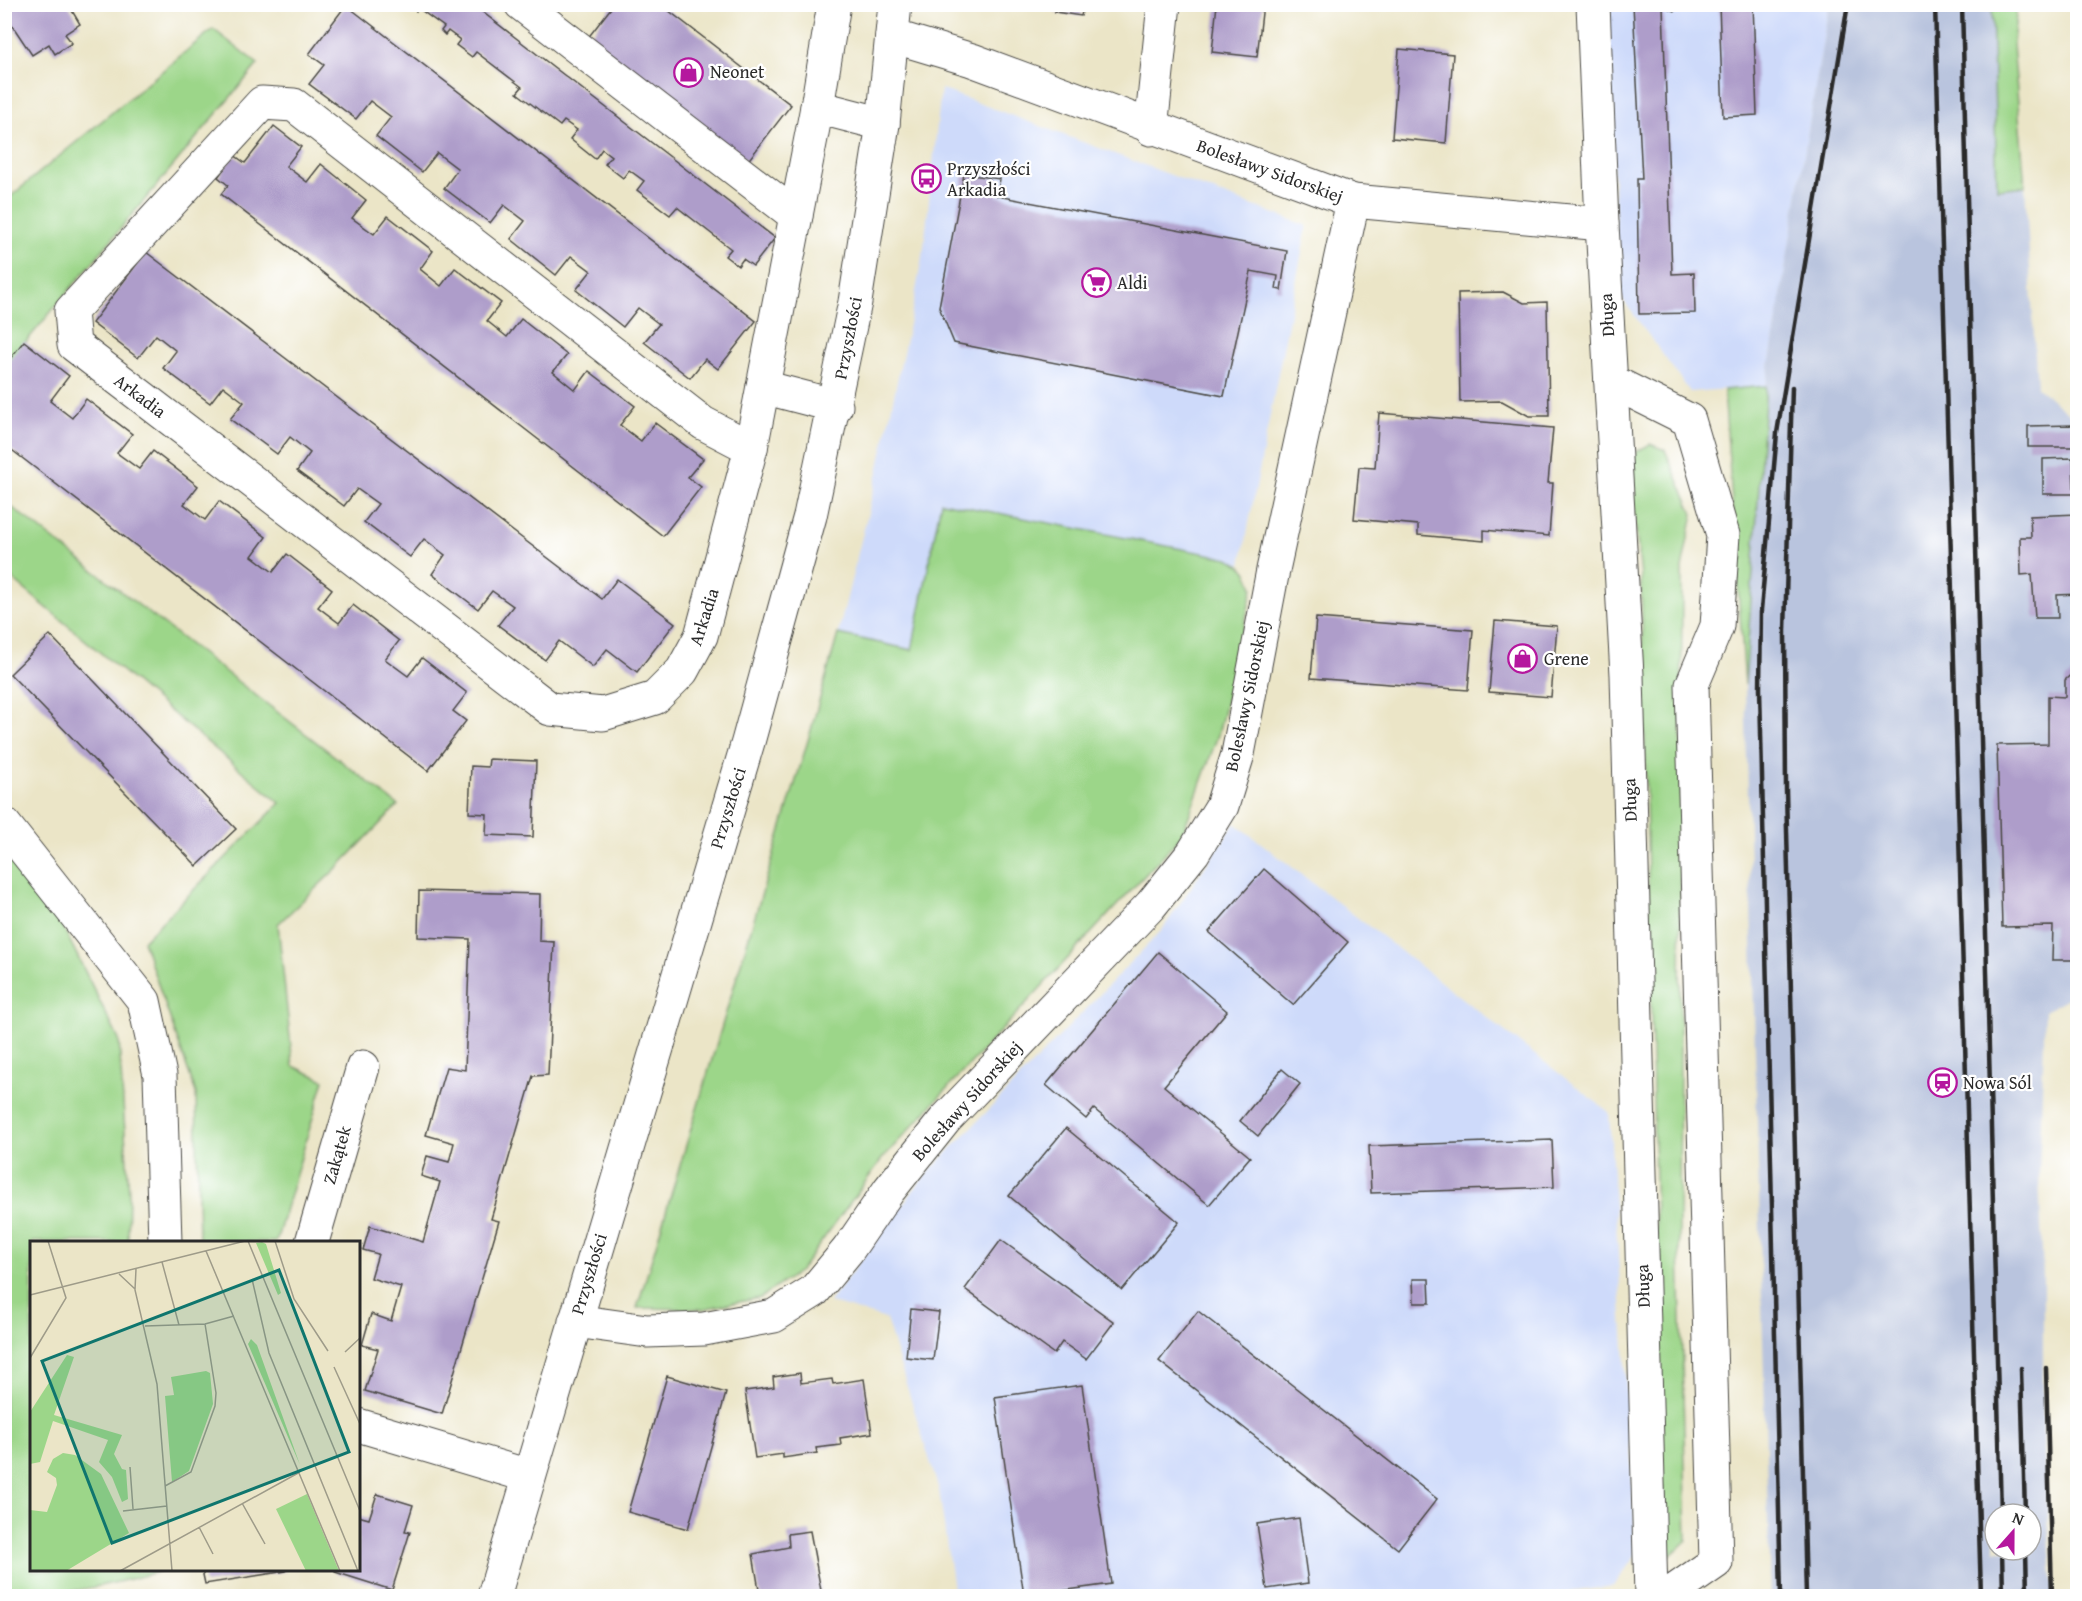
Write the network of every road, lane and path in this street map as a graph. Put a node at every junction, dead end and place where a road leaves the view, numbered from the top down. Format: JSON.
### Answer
{"nodes":[{"id":1,"x":521,"y":4,"type":"edge"},
{"id":2,"x":834,"y":4,"type":"edge"},
{"id":3,"x":1164,"y":4,"type":"edge"},
{"id":4,"x":1593,"y":4,"type":"edge"},
{"id":5,"x":893,"y":20,"type":"edge"},
{"id":6,"x":817,"y":107,"type":"junction"},
{"id":7,"x":883,"y":124,"type":"junction"},
{"id":8,"x":1151,"y":129,"type":"junction"},
{"id":9,"x":1353,"y":201,"type":"junction"},
{"id":10,"x":796,"y":216,"type":"junction"},
{"id":11,"x":1602,"y":224,"type":"junction"},
{"id":12,"x":1611,"y":381,"type":"junction"},
{"id":13,"x":763,"y":387,"type":"junction"},
{"id":14,"x":836,"y":406,"type":"junction"},
{"id":15,"x":751,"y":448,"type":"junction"},
{"id":16,"x":4,"y":824,"type":"edge"},
{"id":17,"x":363,"y":1067,"type":"dead end"},
{"id":18,"x":165,"y":1241,"type":"edge"},
{"id":19,"x":312,"y":1241,"type":"edge"},
{"id":20,"x":575,"y":1321,"type":"junction"},
{"id":21,"x":360,"y":1426,"type":"edge"},
{"id":22,"x":529,"y":1476,"type":"junction"},
{"id":23,"x":494,"y":1596,"type":"edge"},
{"id":24,"x":1651,"y":1596,"type":"edge"},
{"id":25,"x":1667,"y":1596,"type":"edge"}],
"edges":[{"from":1,"to":10,"type":"street"},
{"from":2,"to":6,"type":"street","name":"Arkadia"},
{"from":3,"to":8,"type":"street"},
{"from":4,"to":11,"type":"street","name":"Długa"},
{"from":5,"to":7,"type":"street","name":"Przyszłości"},
{"from":5,"to":8,"type":"street","name":"Bolesławy Sidorskiej"},
{"from":6,"to":7,"type":"street"},
{"from":6,"to":10,"type":"street","name":"Arkadia"},
{"from":7,"to":14,"type":"street","name":"Przyszłości"},
{"from":8,"to":9,"type":"street","name":"Bolesławy Sidorskiej"},
{"from":9,"to":11,"type":"street"},
{"from":9,"to":20,"type":"street","name":"Bolesławy Sidorskiej"},
{"from":10,"to":13,"type":"street","name":"Arkadia"},
{"from":11,"to":12,"type":"street","name":"Długa"},
{"from":12,"to":24,"type":"street","name":"Długa"},
{"from":12,"to":25,"type":"street"},
{"from":13,"to":14,"type":"street"},
{"from":13,"to":15,"type":"street","name":"Arkadia"},
{"from":14,"to":20,"type":"street","name":"Przyszłości"},
{"from":15,"to":15,"type":"street","name":"Arkadia"},
{"from":16,"to":18,"type":"street"},
{"from":17,"to":19,"type":"street","name":"Zakątek"},
{"from":20,"to":22,"type":"street","name":"Przyszłości"},
{"from":21,"to":22,"type":"street"},
{"from":22,"to":23,"type":"street","name":"Przyszłości"}]}
